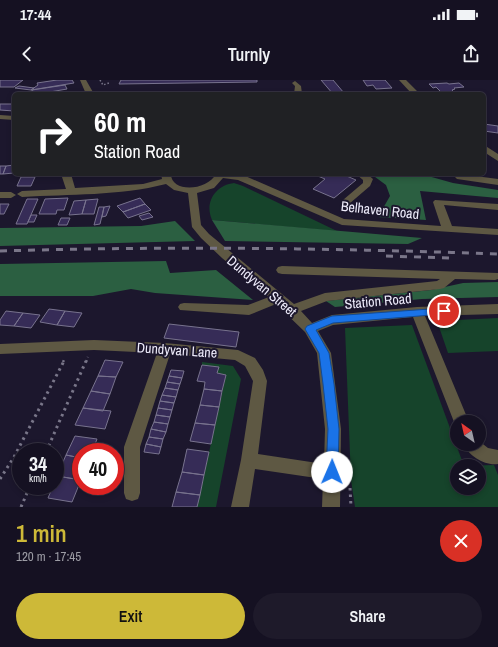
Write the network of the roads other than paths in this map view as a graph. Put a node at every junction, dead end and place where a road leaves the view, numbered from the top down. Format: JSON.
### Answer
{"nodes":[{"id":1,"x":83,"y":80,"type":"edge"},
{"id":2,"x":402,"y":80,"type":"edge"},
{"id":3,"x":295,"y":83,"type":"dead end"},
{"id":4,"x":89,"y":92,"type":"edge"},
{"id":5,"x":298,"y":92,"type":"edge"},
{"id":6,"x":414,"y":92,"type":"edge"},
{"id":7,"x":0,"y":117,"type":"edge"},
{"id":8,"x":12,"y":118,"type":"edge"},
{"id":9,"x":486,"y":149,"type":"edge"},
{"id":10,"x":486,"y":154,"type":"edge"},
{"id":11,"x":497,"y":157,"type":"edge"},
{"id":12,"x":67,"y":176,"type":"edge"},
{"id":13,"x":220,"y":176,"type":"edge"},
{"id":14,"x":230,"y":176,"type":"edge"},
{"id":15,"x":364,"y":176,"type":"edge"},
{"id":16,"x":167,"y":177,"type":"edge"},
{"id":17,"x":460,"y":177,"type":"dead end"},
{"id":18,"x":498,"y":182,"type":"edge"},
{"id":19,"x":192,"y":190,"type":"junction"},
{"id":20,"x":72,"y":192,"type":"junction"},
{"id":21,"x":22,"y":194,"type":"dead end"},
{"id":22,"x":0,"y":195,"type":"edge"},
{"id":23,"x":11,"y":195,"type":"dead end"},
{"id":24,"x":346,"y":202,"type":"dead end"},
{"id":25,"x":498,"y":207,"type":"edge"},
{"id":26,"x":447,"y":228,"type":"junction"},
{"id":27,"x":498,"y":232,"type":"edge"},
{"id":28,"x":282,"y":270,"type":"dead end"},
{"id":29,"x":452,"y":275,"type":"junction"},
{"id":30,"x":495,"y":276,"type":"dead end"},
{"id":31,"x":278,"y":298,"type":"junction"},
{"id":32,"x":184,"y":307,"type":"dead end"},
{"id":33,"x":498,"y":309,"type":"edge"},
{"id":34,"x":292,"y":310,"type":"junction"},
{"id":35,"x":417,"y":312,"type":"junction"},
{"id":36,"x":310,"y":329,"type":"junction"},
{"id":37,"x":165,"y":348,"type":"junction"},
{"id":38,"x":0,"y":349,"type":"edge"},
{"id":39,"x":458,"y":415,"type":"edge"},
{"id":40,"x":477,"y":451,"type":"edge"},
{"id":41,"x":496,"y":457,"type":"dead end"},
{"id":42,"x":249,"y":460,"type":"junction"},
{"id":43,"x":332,"y":472,"type":"junction"},
{"id":44,"x":132,"y":492,"type":"dead end"},
{"id":45,"x":240,"y":507,"type":"edge"},
{"id":46,"x":331,"y":507,"type":"edge"}],
"edges":[{"from":1,"to":4,"type":"street"},
{"from":2,"to":6,"type":"street"},
{"from":3,"to":5,"type":"street"},
{"from":7,"to":8,"type":"street"},
{"from":9,"to":11,"type":"street"},
{"from":10,"to":11,"type":"street"},
{"from":12,"to":20,"type":"street"},
{"from":13,"to":19,"type":"street","name":"Belhaven Road"},
{"from":14,"to":26,"type":"street","name":"Belhaven Road"},
{"from":15,"to":24,"type":"street"},
{"from":16,"to":19,"type":"street","name":"Belhaven Road"},
{"from":16,"to":20,"type":"street"},
{"from":17,"to":18,"type":"street"},
{"from":19,"to":31,"type":"street","name":"Dundyvan Street"},
{"from":20,"to":21,"type":"street"},
{"from":22,"to":23,"type":"street"},
{"from":25,"to":26,"type":"street"},
{"from":26,"to":27,"type":"street","name":"Belhaven Road"},
{"from":28,"to":29,"type":"street"},
{"from":29,"to":30,"type":"street"},
{"from":29,"to":34,"type":"street"},
{"from":31,"to":32,"type":"street"},
{"from":31,"to":34,"type":"street","name":"Dundyvan Street"},
{"from":33,"to":35,"type":"street","name":"Station Road"},
{"from":34,"to":36,"type":"street","name":"Dundyvan Street"},
{"from":35,"to":36,"type":"street","name":"Station Road"},
{"from":35,"to":39,"type":"street"},
{"from":36,"to":43,"type":"street","name":"Dundyvan Street"},
{"from":37,"to":38,"type":"street","name":"Dundyvan Lane"},
{"from":37,"to":42,"type":"street","name":"Dundyvan Lane"},
{"from":37,"to":44,"type":"street"},
{"from":40,"to":41,"type":"street"},
{"from":42,"to":43,"type":"street"},
{"from":42,"to":45,"type":"street","name":"Dundyvan Lane"},
{"from":43,"to":46,"type":"street","name":"Dundyvan Street"}]}
